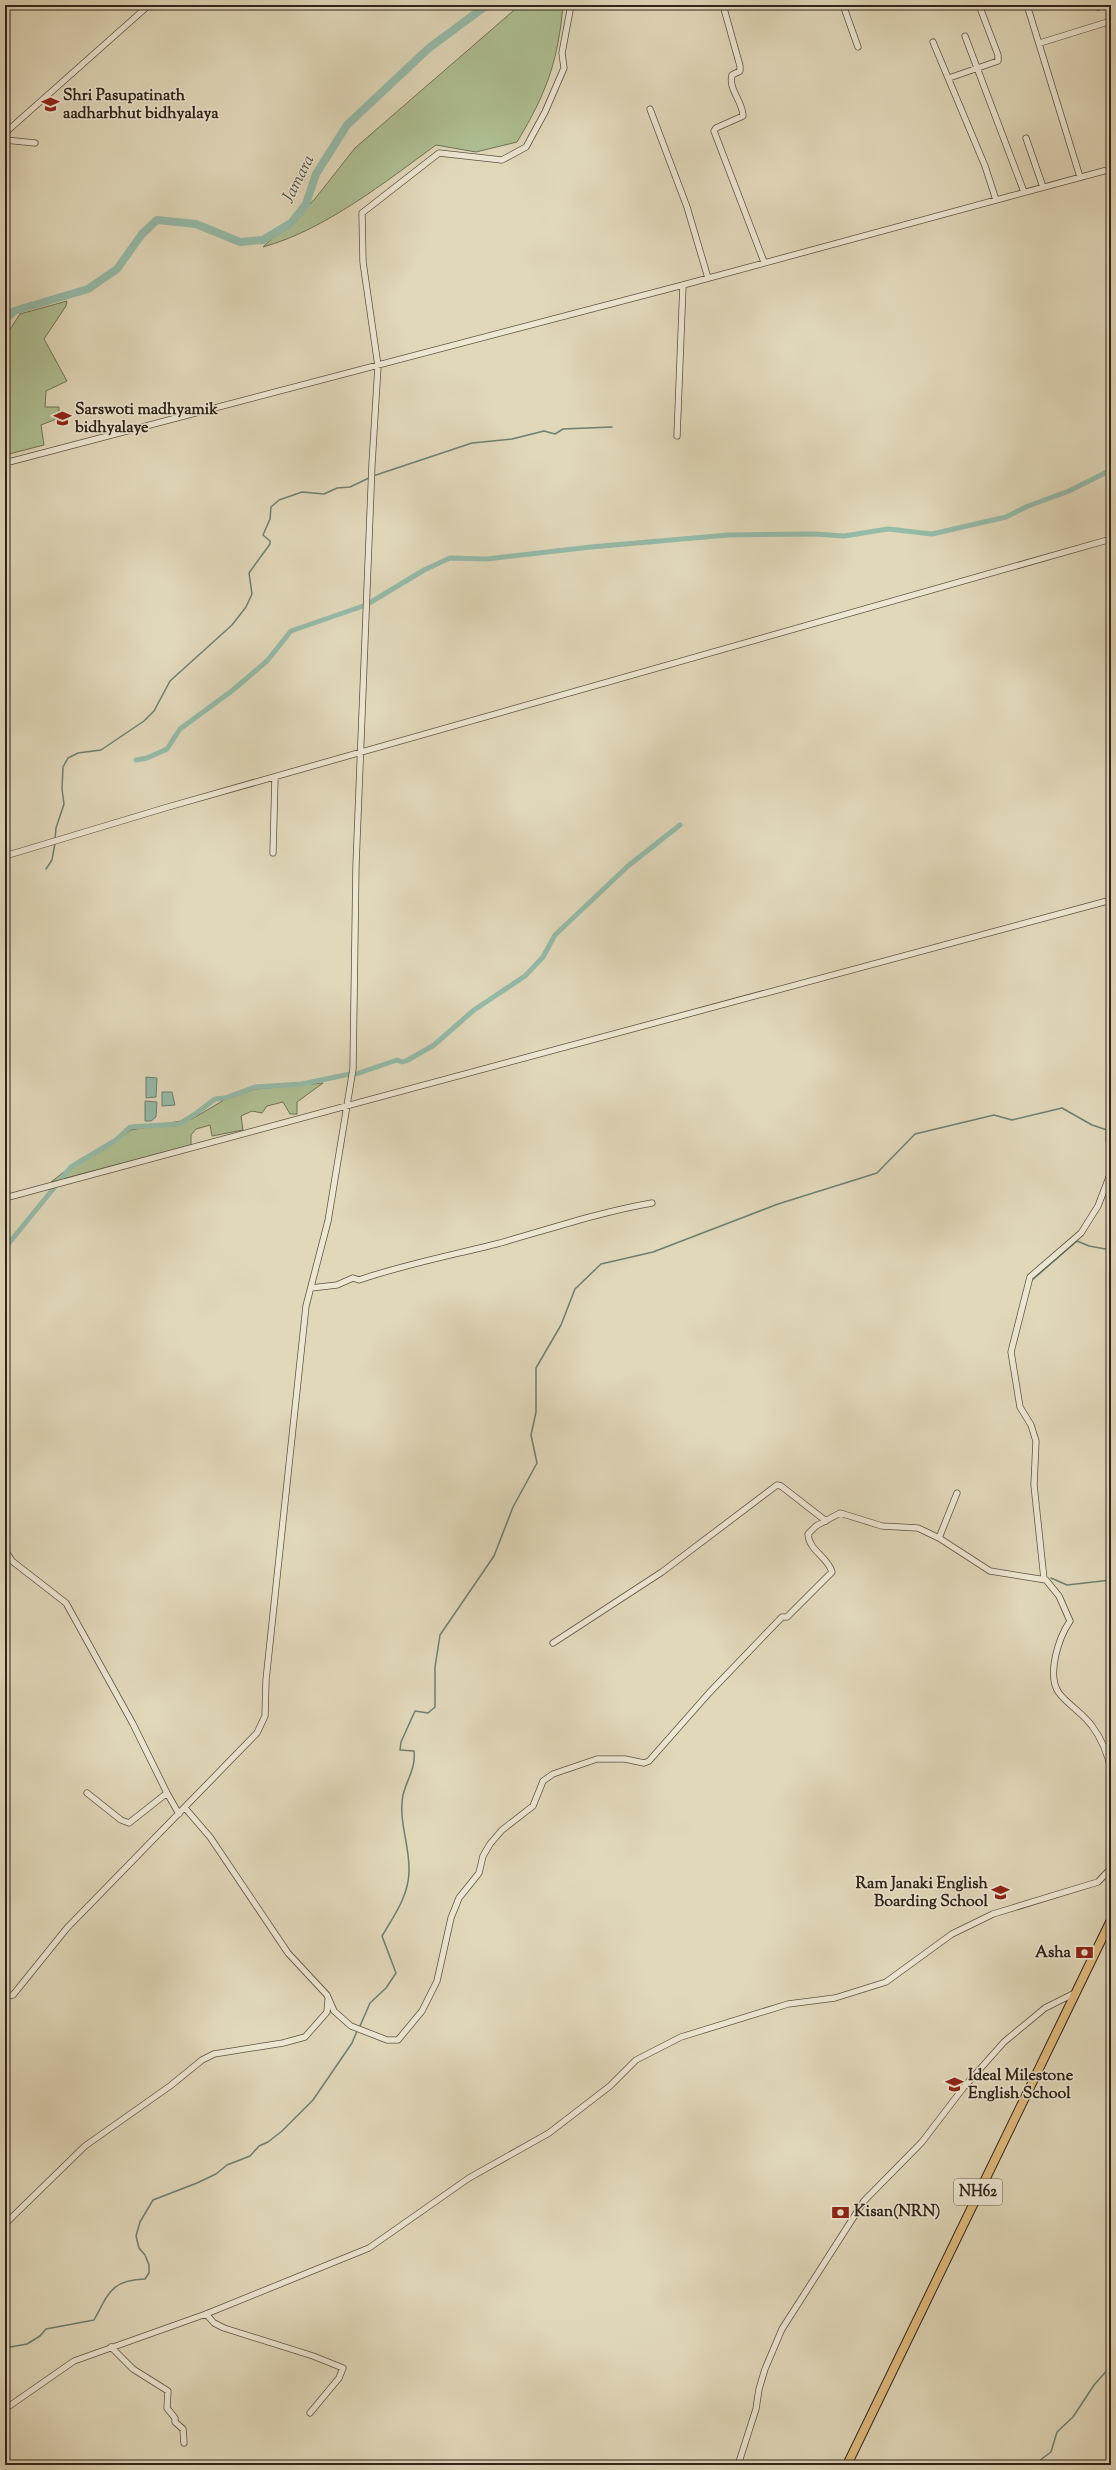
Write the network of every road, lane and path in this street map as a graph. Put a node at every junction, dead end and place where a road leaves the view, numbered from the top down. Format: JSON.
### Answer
{"nodes":[{"id":1,"x":149,"y":5,"type":"edge"},
{"id":2,"x":571,"y":5,"type":"edge"},
{"id":3,"x":723,"y":5,"type":"edge"},
{"id":4,"x":843,"y":5,"type":"edge"},
{"id":5,"x":979,"y":5,"type":"edge"},
{"id":6,"x":1027,"y":5,"type":"edge"},
{"id":7,"x":1111,"y":21,"type":"edge"},
{"id":8,"x":965,"y":36,"type":"dead end"},
{"id":9,"x":933,"y":42,"type":"dead end"},
{"id":10,"x":1040,"y":43,"type":"junction"},
{"id":11,"x":858,"y":48,"type":"dead end"},
{"id":12,"x":977,"y":69,"type":"junction"},
{"id":13,"x":949,"y":78,"type":"junction"},
{"id":14,"x":650,"y":109,"type":"dead end"},
{"id":15,"x":5,"y":133,"type":"edge"},
{"id":16,"x":1026,"y":138,"type":"dead end"},
{"id":17,"x":5,"y":140,"type":"edge"},
{"id":18,"x":35,"y":143,"type":"dead end"},
{"id":19,"x":1111,"y":169,"type":"edge"},
{"id":20,"x":1080,"y":177,"type":"junction"},
{"id":21,"x":1043,"y":187,"type":"junction"},
{"id":22,"x":1024,"y":192,"type":"junction"},
{"id":23,"x":996,"y":200,"type":"junction"},
{"id":24,"x":764,"y":262,"type":"junction"},
{"id":25,"x":708,"y":278,"type":"junction"},
{"id":26,"x":683,"y":285,"type":"junction"},
{"id":27,"x":378,"y":366,"type":"junction"},
{"id":28,"x":677,"y":436,"type":"dead end"},
{"id":29,"x":5,"y":463,"type":"edge"},
{"id":30,"x":1111,"y":539,"type":"edge"},
{"id":31,"x":362,"y":753,"type":"junction"},
{"id":32,"x":275,"y":777,"type":"junction"},
{"id":33,"x":273,"y":853,"type":"dead end"},
{"id":34,"x":5,"y":856,"type":"edge"},
{"id":35,"x":1111,"y":900,"type":"edge"},
{"id":36,"x":1111,"y":1084,"type":"edge"},
{"id":37,"x":348,"y":1105,"type":"junction"},
{"id":38,"x":1111,"y":1154,"type":"edge"},
{"id":39,"x":1111,"y":1172,"type":"edge"},
{"id":40,"x":5,"y":1198,"type":"edge"},
{"id":41,"x":652,"y":1203,"type":"dead end"},
{"id":42,"x":311,"y":1288,"type":"junction"},
{"id":43,"x":956,"y":1493,"type":"dead end"},
{"id":44,"x":826,"y":1521,"type":"junction"},
{"id":45,"x":939,"y":1538,"type":"junction"},
{"id":46,"x":5,"y":1550,"type":"edge"},
{"id":47,"x":1044,"y":1579,"type":"junction"},
{"id":48,"x":553,"y":1643,"type":"dead end"},
{"id":49,"x":1111,"y":1770,"type":"edge"},
{"id":50,"x":87,"y":1794,"type":"dead end"},
{"id":51,"x":167,"y":1794,"type":"junction"},
{"id":52,"x":185,"y":1808,"type":"junction"},
{"id":53,"x":180,"y":1814,"type":"junction"},
{"id":54,"x":1111,"y":1868,"type":"edge"},
{"id":55,"x":1111,"y":1920,"type":"edge"},
{"id":56,"x":1075,"y":1993,"type":"junction"},
{"id":57,"x":327,"y":1995,"type":"junction"},
{"id":58,"x":5,"y":1996,"type":"edge"},
{"id":59,"x":5,"y":2224,"type":"edge"},
{"id":60,"x":206,"y":2314,"type":"junction"},
{"id":61,"x":111,"y":2347,"type":"junction"},
{"id":62,"x":5,"y":2409,"type":"edge"},
{"id":63,"x":310,"y":2413,"type":"dead end"},
{"id":64,"x":184,"y":2443,"type":"dead end"},
{"id":65,"x":738,"y":2465,"type":"edge"},
{"id":66,"x":847,"y":2465,"type":"edge"}],
"edges":[{"from":1,"to":15,"type":"street"},
{"from":2,"to":27,"type":"street"},
{"from":3,"to":24,"type":"street"},
{"from":4,"to":11,"type":"street"},
{"from":5,"to":12,"type":"street"},
{"from":6,"to":10,"type":"street"},
{"from":7,"to":10,"type":"street"},
{"from":8,"to":12,"type":"street"},
{"from":9,"to":13,"type":"street"},
{"from":10,"to":20,"type":"street"},
{"from":12,"to":13,"type":"street"},
{"from":12,"to":22,"type":"street"},
{"from":13,"to":23,"type":"street"},
{"from":14,"to":25,"type":"street"},
{"from":16,"to":21,"type":"street"},
{"from":17,"to":18,"type":"street"},
{"from":19,"to":20,"type":"street"},
{"from":20,"to":21,"type":"street"},
{"from":21,"to":22,"type":"street"},
{"from":22,"to":23,"type":"street"},
{"from":23,"to":24,"type":"street"},
{"from":24,"to":25,"type":"street"},
{"from":25,"to":26,"type":"street"},
{"from":26,"to":27,"type":"street"},
{"from":26,"to":28,"type":"street"},
{"from":27,"to":29,"type":"street"},
{"from":27,"to":31,"type":"street"},
{"from":30,"to":31,"type":"street"},
{"from":31,"to":32,"type":"street"},
{"from":31,"to":37,"type":"street"},
{"from":32,"to":33,"type":"street"},
{"from":32,"to":34,"type":"street"},
{"from":35,"to":37,"type":"street"},
{"from":36,"to":38,"type":"street"},
{"from":37,"to":40,"type":"street"},
{"from":37,"to":42,"type":"street"},
{"from":39,"to":47,"type":"street"},
{"from":41,"to":42,"type":"street"},
{"from":42,"to":52,"type":"street"},
{"from":43,"to":45,"type":"street"},
{"from":44,"to":45,"type":"street"},
{"from":44,"to":48,"type":"street"},
{"from":44,"to":57,"type":"street"},
{"from":45,"to":47,"type":"street"},
{"from":46,"to":51,"type":"street"},
{"from":47,"to":49,"type":"street"},
{"from":50,"to":51,"type":"street"},
{"from":51,"to":53,"type":"street"},
{"from":52,"to":53,"type":"street"},
{"from":52,"to":57,"type":"street"},
{"from":53,"to":58,"type":"street"},
{"from":54,"to":60,"type":"street"},
{"from":55,"to":56,"type":"main road","number":"NH62"},
{"from":56,"to":65,"type":"street"},
{"from":56,"to":66,"type":"main road","number":"NH62"},
{"from":57,"to":59,"type":"street"},
{"from":60,"to":61,"type":"street"},
{"from":60,"to":63,"type":"street"},
{"from":61,"to":62,"type":"street"},
{"from":61,"to":64,"type":"street"}]}
